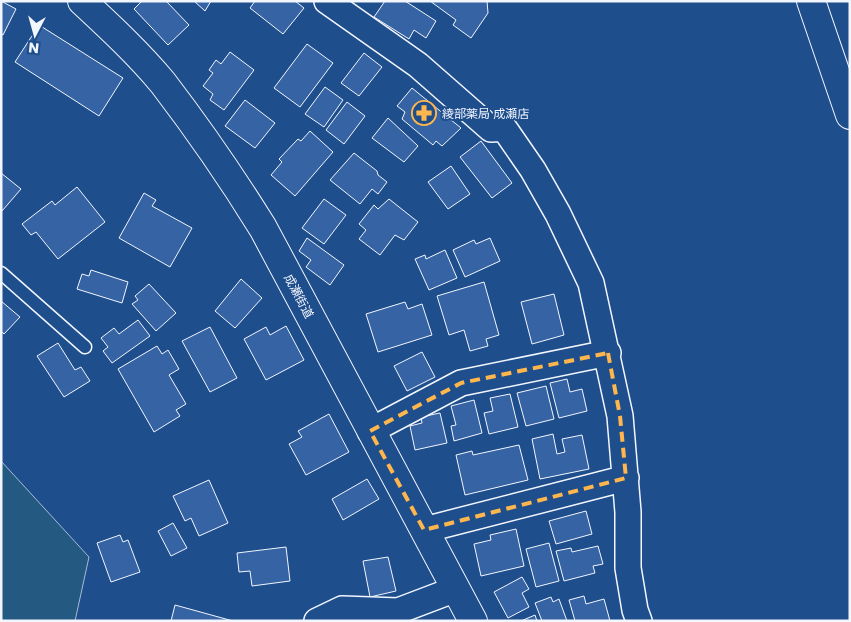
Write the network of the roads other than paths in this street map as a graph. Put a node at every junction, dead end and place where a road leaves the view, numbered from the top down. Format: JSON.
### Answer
{"nodes":[{"id":1,"x":82,"y":1,"type":"edge"},
{"id":2,"x":327,"y":1,"type":"edge"},
{"id":3,"x":811,"y":1,"type":"edge"},
{"id":4,"x":850,"y":115,"type":"edge"},
{"id":5,"x":1,"y":273,"type":"edge"},
{"id":6,"x":85,"y":347,"type":"dead end"},
{"id":7,"x":608,"y":352,"type":"junction"},
{"id":8,"x":370,"y":431,"type":"junction"},
{"id":9,"x":626,"y":478,"type":"junction"},
{"id":10,"x":424,"y":530,"type":"junction"},
{"id":11,"x":456,"y":589,"type":"junction"},
{"id":12,"x":316,"y":621,"type":"edge"},
{"id":13,"x":473,"y":621,"type":"edge"},
{"id":14,"x":640,"y":621,"type":"edge"}],
"edges":[{"from":1,"to":8,"type":"main road","name":"成瀬街道"},
{"from":2,"to":7,"type":"street"},
{"from":3,"to":4,"type":"main road"},
{"from":5,"to":6,"type":"lane"},
{"from":7,"to":8,"type":"street"},
{"from":7,"to":9,"type":"street"},
{"from":8,"to":10,"type":"main road","name":"成瀬街道"},
{"from":9,"to":10,"type":"street"},
{"from":9,"to":14,"type":"street"},
{"from":10,"to":11,"type":"main road","name":"成瀬街道"},
{"from":11,"to":12,"type":"street"},
{"from":11,"to":13,"type":"main road","name":"成瀬街道"}]}
